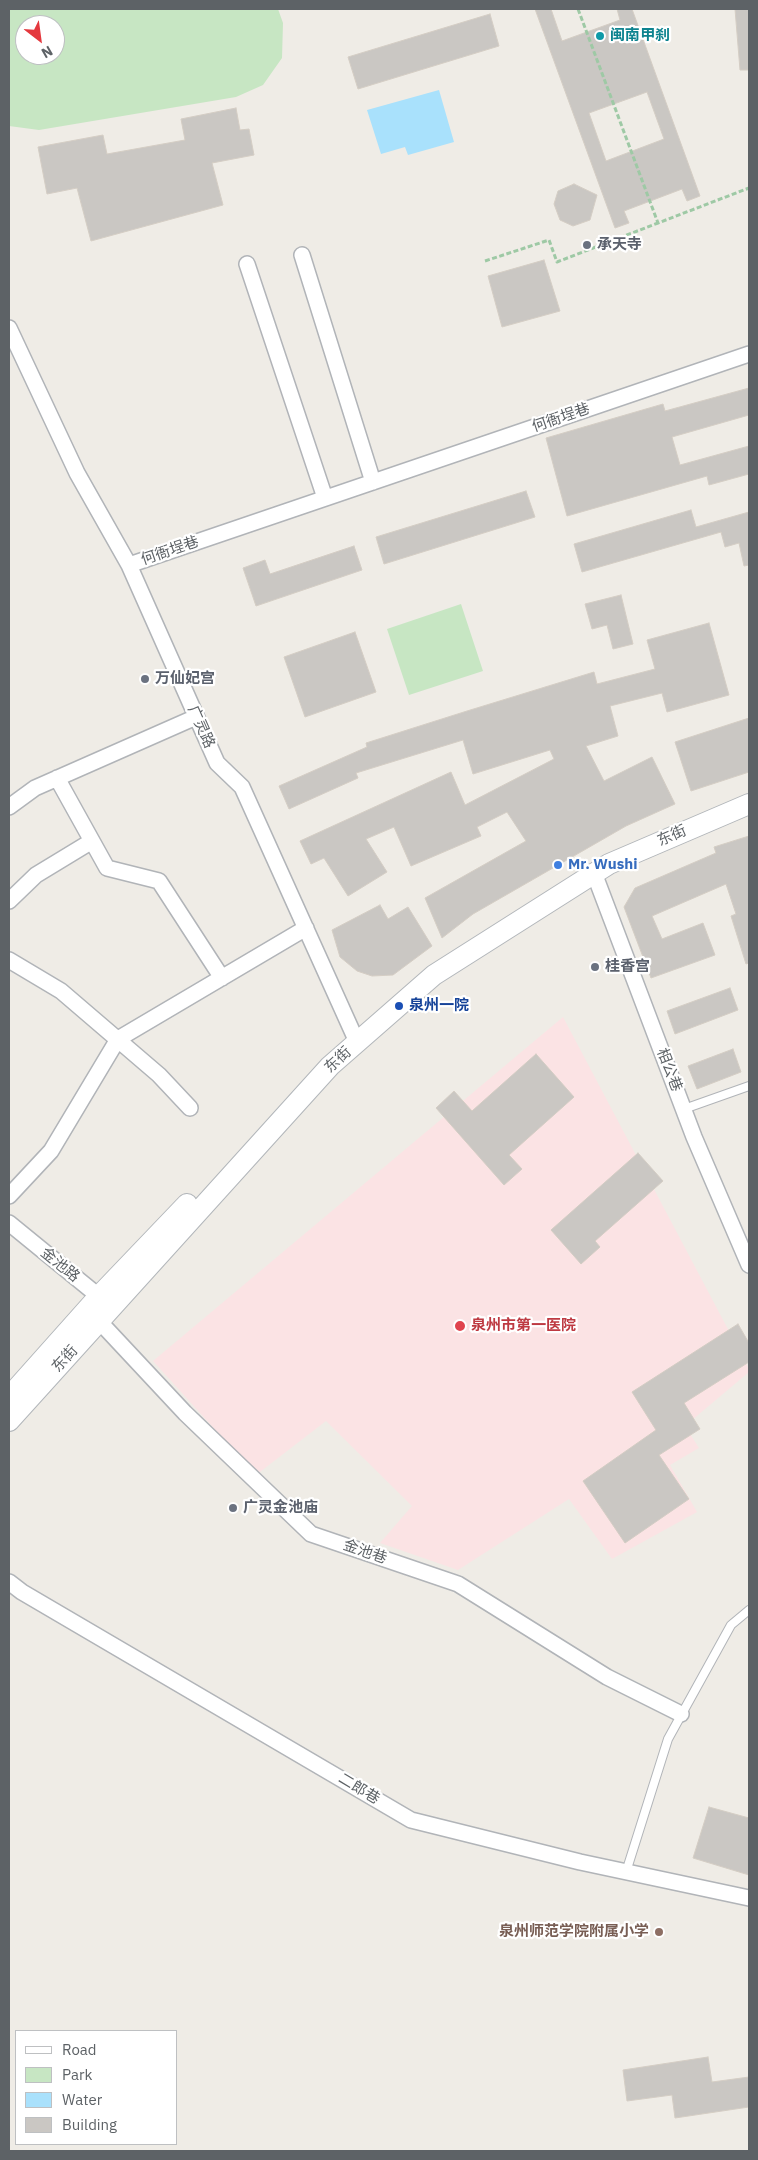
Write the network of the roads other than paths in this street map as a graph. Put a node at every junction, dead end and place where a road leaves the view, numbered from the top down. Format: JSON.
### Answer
{"nodes":[{"id":1,"x":302,"y":255,"type":"dead end"},
{"id":2,"x":247,"y":264,"type":"dead end"},
{"id":3,"x":9,"y":328,"type":"edge"},
{"id":4,"x":749,"y":354,"type":"edge"},
{"id":5,"x":373,"y":482,"type":"junction"},
{"id":6,"x":325,"y":498,"type":"junction"},
{"id":7,"x":129,"y":565,"type":"junction"},
{"id":8,"x":196,"y":717,"type":"junction"},
{"id":9,"x":57,"y":778,"type":"junction"},
{"id":10,"x":749,"y":795,"type":"edge"},
{"id":11,"x":749,"y":804,"type":"edge"},
{"id":12,"x":9,"y":807,"type":"edge"},
{"id":13,"x":92,"y":841,"type":"junction"},
{"id":14,"x":594,"y":873,"type":"junction"},
{"id":15,"x":9,"y":901,"type":"edge"},
{"id":16,"x":306,"y":928,"type":"junction"},
{"id":17,"x":9,"y":960,"type":"edge"},
{"id":18,"x":222,"y":978,"type":"junction"},
{"id":19,"x":354,"y":1036,"type":"junction"},
{"id":20,"x":118,"y":1039,"type":"junction"},
{"id":21,"x":749,"y":1086,"type":"edge"},
{"id":22,"x":190,"y":1108,"type":"dead end"},
{"id":23,"x":684,"y":1109,"type":"junction"},
{"id":24,"x":9,"y":1196,"type":"edge"},
{"id":25,"x":9,"y":1223,"type":"edge"},
{"id":26,"x":749,"y":1265,"type":"edge"},
{"id":27,"x":103,"y":1308,"type":"junction"},
{"id":28,"x":9,"y":1397,"type":"edge"},
{"id":29,"x":9,"y":1421,"type":"edge"},
{"id":30,"x":9,"y":1582,"type":"edge"},
{"id":31,"x":749,"y":1610,"type":"edge"},
{"id":32,"x":682,"y":1714,"type":"junction"},
{"id":33,"x":626,"y":1872,"type":"junction"},
{"id":34,"x":749,"y":1898,"type":"edge"}],
"edges":[{"from":1,"to":5,"type":"street"},
{"from":2,"to":6,"type":"street"},
{"from":3,"to":7,"type":"street","name":"广灵路"},
{"from":4,"to":5,"type":"street","name":"何衙埕巷"},
{"from":5,"to":6,"type":"street","name":"何衙埕巷"},
{"from":6,"to":7,"type":"street","name":"何衙埕巷"},
{"from":7,"to":8,"type":"street","name":"广灵路"},
{"from":8,"to":9,"type":"street"},
{"from":8,"to":16,"type":"street","name":"广灵路"},
{"from":9,"to":12,"type":"street"},
{"from":9,"to":13,"type":"street"},
{"from":10,"to":19,"type":"main road","name":"东街"},
{"from":11,"to":14,"type":"main road","name":"东街"},
{"from":13,"to":15,"type":"street"},
{"from":13,"to":18,"type":"street"},
{"from":14,"to":19,"type":"main road","name":"东街"},
{"from":14,"to":23,"type":"street","name":"相公巷"},
{"from":16,"to":18,"type":"street"},
{"from":16,"to":19,"type":"street","name":"广灵路"},
{"from":17,"to":20,"type":"street"},
{"from":18,"to":20,"type":"street"},
{"from":19,"to":27,"type":"main road","name":"东街"},
{"from":20,"to":22,"type":"street"},
{"from":20,"to":24,"type":"street"},
{"from":21,"to":23,"type":"lane"},
{"from":23,"to":26,"type":"street","name":"相公巷"},
{"from":25,"to":27,"type":"street","name":"金池路"},
{"from":27,"to":28,"type":"main road","name":"东街"},
{"from":27,"to":29,"type":"main road","name":"东街"},
{"from":27,"to":32,"type":"street","name":"金池巷"},
{"from":30,"to":33,"type":"street","name":"二郎巷"},
{"from":31,"to":32,"type":"lane"},
{"from":32,"to":33,"type":"lane"},
{"from":33,"to":34,"type":"street","name":"二郎巷"}]}
